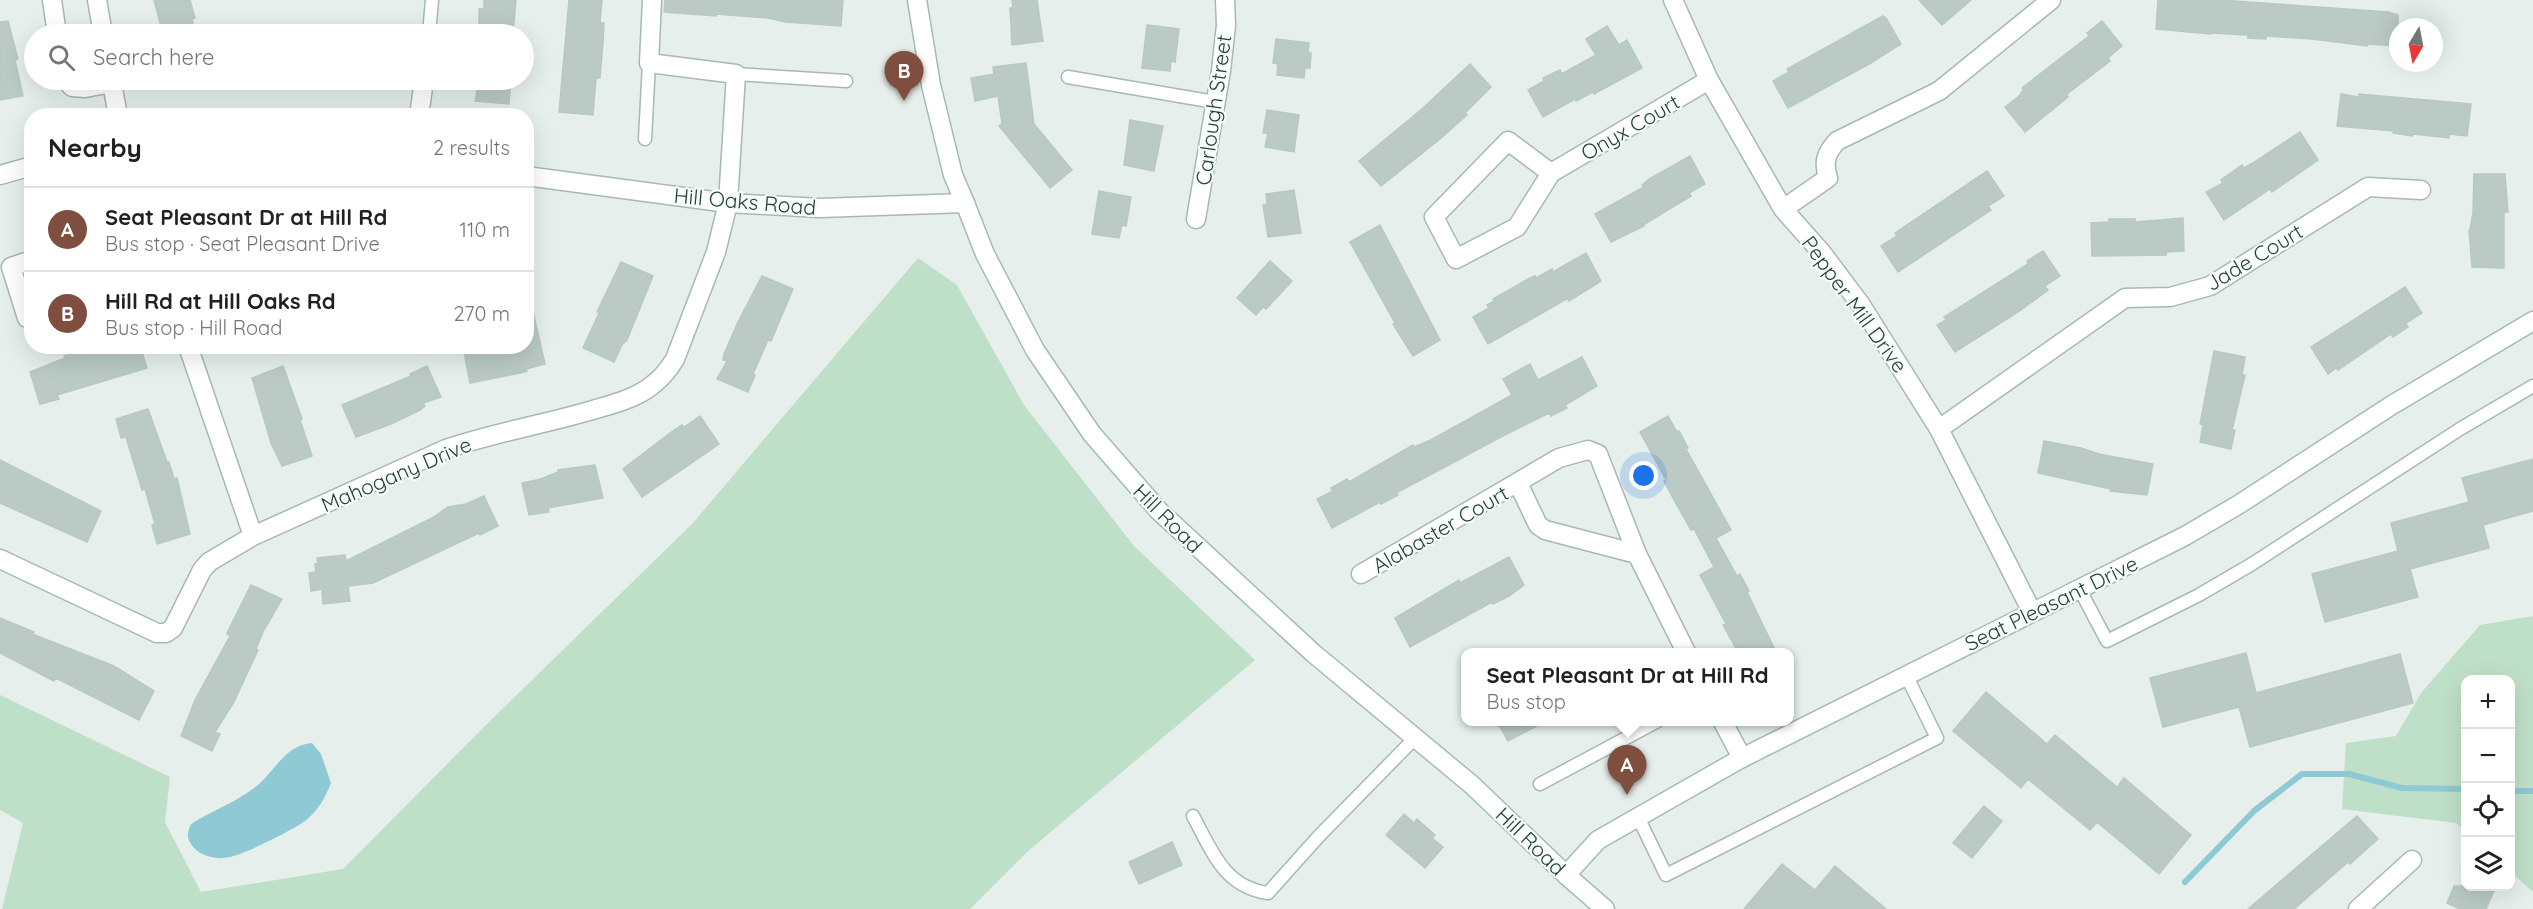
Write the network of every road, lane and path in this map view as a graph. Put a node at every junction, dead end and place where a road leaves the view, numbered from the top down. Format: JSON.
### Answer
{"nodes":[{"id":1,"x":52,"y":0,"type":"edge"},
{"id":2,"x":97,"y":0,"type":"edge"},
{"id":3,"x":432,"y":0,"type":"edge"},
{"id":4,"x":652,"y":0,"type":"edge"},
{"id":5,"x":917,"y":0,"type":"edge"},
{"id":6,"x":1225,"y":0,"type":"edge"},
{"id":7,"x":1673,"y":0,"type":"edge"},
{"id":8,"x":2051,"y":0,"type":"edge"},
{"id":9,"x":56,"y":24,"type":"edge"},
{"id":10,"x":101,"y":24,"type":"edge"},
{"id":11,"x":430,"y":24,"type":"edge"},
{"id":12,"x":649,"y":63,"type":"junction"},
{"id":13,"x":736,"y":74,"type":"junction"},
{"id":14,"x":1068,"y":77,"type":"dead end"},
{"id":15,"x":1709,"y":80,"type":"junction"},
{"id":16,"x":846,"y":81,"type":"dead end"},
{"id":17,"x":114,"y":90,"type":"edge"},
{"id":18,"x":423,"y":90,"type":"edge"},
{"id":19,"x":1215,"y":102,"type":"junction"},
{"id":20,"x":117,"y":108,"type":"edge"},
{"id":21,"x":420,"y":108,"type":"edge"},
{"id":22,"x":645,"y":139,"type":"dead end"},
{"id":23,"x":24,"y":168,"type":"edge"},
{"id":24,"x":1551,"y":173,"type":"junction"},
{"id":25,"x":0,"y":175,"type":"edge"},
{"id":26,"x":534,"y":177,"type":"edge"},
{"id":27,"x":2421,"y":190,"type":"dead end"},
{"id":28,"x":728,"y":202,"type":"junction"},
{"id":29,"x":964,"y":203,"type":"junction"},
{"id":30,"x":1783,"y":209,"type":"junction"},
{"id":31,"x":1196,"y":219,"type":"dead end"},
{"id":32,"x":24,"y":263,"type":"edge"},
{"id":33,"x":24,"y":308,"type":"edge"},
{"id":34,"x":2532,"y":325,"type":"edge"},
{"id":35,"x":191,"y":354,"type":"edge"},
{"id":36,"x":2533,"y":386,"type":"edge"},
{"id":37,"x":1939,"y":429,"type":"junction"},
{"id":38,"x":1518,"y":483,"type":"junction"},
{"id":39,"x":253,"y":536,"type":"junction"},
{"id":40,"x":1637,"y":554,"type":"junction"},
{"id":41,"x":0,"y":558,"type":"edge"},
{"id":42,"x":1361,"y":574,"type":"dead end"},
{"id":43,"x":2080,"y":590,"type":"junction"},
{"id":44,"x":2032,"y":612,"type":"junction"},
{"id":45,"x":1684,"y":648,"type":"edge"},
{"id":46,"x":1906,"y":675,"type":"junction"},
{"id":47,"x":1649,"y":726,"type":"edge"},
{"id":48,"x":1725,"y":726,"type":"edge"},
{"id":49,"x":1415,"y":738,"type":"junction"},
{"id":50,"x":1742,"y":758,"type":"junction"},
{"id":51,"x":1540,"y":784,"type":"dead end"},
{"id":52,"x":1193,"y":816,"type":"dead end"},
{"id":53,"x":1638,"y":817,"type":"junction"},
{"id":54,"x":2412,"y":860,"type":"dead end"},
{"id":55,"x":1566,"y":875,"type":"junction"},
{"id":56,"x":2370,"y":905,"type":"edge"},
{"id":57,"x":1605,"y":909,"type":"edge"}],
"edges":[{"from":1,"to":9,"type":"street"},
{"from":2,"to":10,"type":"street"},
{"from":3,"to":11,"type":"lane"},
{"from":4,"to":12,"type":"street"},
{"from":5,"to":29,"type":"street","name":"Hill Road"},
{"from":6,"to":19,"type":"street","name":"Carlough Street"},
{"from":7,"to":15,"type":"street","name":"Pepper Mill Drive"},
{"from":8,"to":30,"type":"street"},
{"from":12,"to":13,"type":"street"},
{"from":12,"to":22,"type":"lane"},
{"from":13,"to":16,"type":"lane"},
{"from":13,"to":28,"type":"street","name":"Mahogany Drive"},
{"from":14,"to":19,"type":"lane"},
{"from":15,"to":24,"type":"street","name":"Onyx Court"},
{"from":15,"to":30,"type":"street","name":"Pepper Mill Drive"},
{"from":17,"to":20,"type":"street"},
{"from":18,"to":21,"type":"street"},
{"from":19,"to":31,"type":"street","name":"Carlough Street"},
{"from":23,"to":25,"type":"street"},
{"from":24,"to":24,"type":"street","name":"Onyx Court"},
{"from":26,"to":28,"type":"street","name":"Hill Oaks Road"},
{"from":27,"to":37,"type":"street","name":"Jade Court"},
{"from":28,"to":29,"type":"street","name":"Hill Oaks Road"},
{"from":28,"to":39,"type":"street","name":"Mahogany Drive"},
{"from":29,"to":49,"type":"street","name":"Hill Road"},
{"from":30,"to":37,"type":"street","name":"Pepper Mill Drive"},
{"from":32,"to":33,"type":"street"},
{"from":34,"to":43,"type":"street","name":"Seat Pleasant Drive"},
{"from":35,"to":39,"type":"street"},
{"from":36,"to":43,"type":"lane"},
{"from":37,"to":44,"type":"street","name":"Pepper Mill Drive"},
{"from":38,"to":40,"type":"street","name":"Alabaster Court"},
{"from":38,"to":40,"type":"street","name":"Alabaster Court"},
{"from":38,"to":42,"type":"street","name":"Alabaster Court"},
{"from":39,"to":41,"type":"street","name":"Mahogany Drive"},
{"from":40,"to":45,"type":"street","name":"Alabaster Court"},
{"from":43,"to":44,"type":"street","name":"Seat Pleasant Drive"},
{"from":44,"to":46,"type":"street","name":"Seat Pleasant Drive"},
{"from":46,"to":50,"type":"street","name":"Seat Pleasant Drive"},
{"from":46,"to":53,"type":"lane"},
{"from":47,"to":51,"type":"lane"},
{"from":48,"to":50,"type":"street"},
{"from":49,"to":52,"type":"lane"},
{"from":49,"to":55,"type":"street","name":"Hill Road"},
{"from":50,"to":53,"type":"street","name":"Seat Pleasant Drive"},
{"from":53,"to":55,"type":"street","name":"Seat Pleasant Drive"},
{"from":54,"to":56,"type":"street"},
{"from":55,"to":57,"type":"street","name":"Hill Road"}]}
